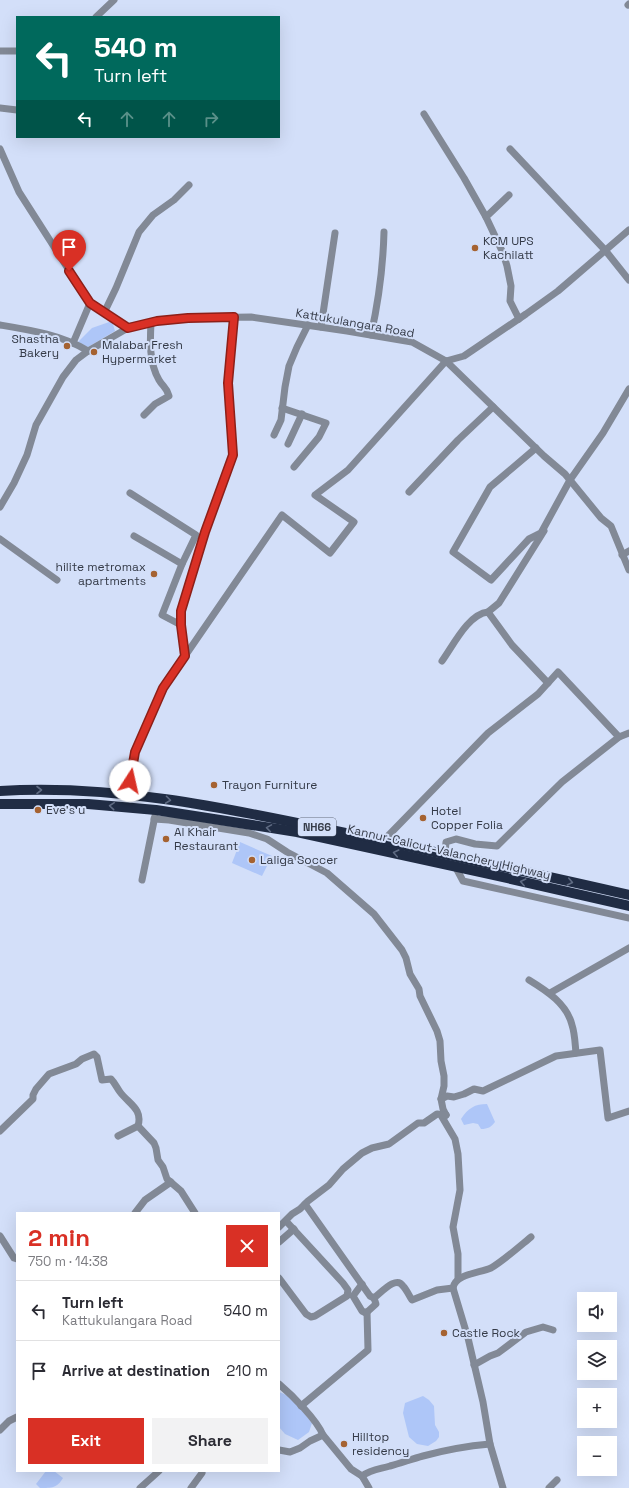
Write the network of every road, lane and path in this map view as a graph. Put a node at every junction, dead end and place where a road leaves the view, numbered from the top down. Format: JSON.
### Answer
{"nodes":[{"id":1,"x":114,"y":0,"type":"edge"},
{"id":2,"x":97,"y":16,"type":"edge"},
{"id":3,"x":0,"y":51,"type":"edge"},
{"id":4,"x":16,"y":51,"type":"edge"},
{"id":5,"x":0,"y":108,"type":"edge"},
{"id":6,"x":16,"y":110,"type":"edge"},
{"id":7,"x":424,"y":114,"type":"dead end"},
{"id":8,"x":0,"y":149,"type":"edge"},
{"id":9,"x":510,"y":149,"type":"dead end"},
{"id":10,"x":189,"y":185,"type":"dead end"},
{"id":11,"x":509,"y":195,"type":"dead end"},
{"id":12,"x":486,"y":217,"type":"junction"},
{"id":13,"x":629,"y":230,"type":"edge"},
{"id":14,"x":384,"y":232,"type":"dead end"},
{"id":15,"x":335,"y":233,"type":"dead end"},
{"id":16,"x":606,"y":250,"type":"junction"},
{"id":17,"x":629,"y":280,"type":"edge"},
{"id":18,"x":90,"y":303,"type":"junction"},
{"id":19,"x":104,"y":313,"type":"junction"},
{"id":20,"x":234,"y":317,"type":"junction"},
{"id":21,"x":519,"y":320,"type":"junction"},
{"id":22,"x":151,"y":323,"type":"junction"},
{"id":23,"x":0,"y":325,"type":"edge"},
{"id":24,"x":308,"y":325,"type":"junction"},
{"id":25,"x":321,"y":327,"type":"junction"},
{"id":26,"x":128,"y":328,"type":"junction"},
{"id":27,"x":371,"y":335,"type":"junction"},
{"id":28,"x":73,"y":343,"type":"junction"},
{"id":29,"x":88,"y":351,"type":"junction"},
{"id":30,"x":446,"y":362,"type":"junction"},
{"id":31,"x":629,"y":389,"type":"edge"},
{"id":32,"x":493,"y":407,"type":"junction"},
{"id":33,"x":282,"y":408,"type":"junction"},
{"id":34,"x":302,"y":414,"type":"junction"},
{"id":35,"x":144,"y":415,"type":"dead end"},
{"id":36,"x":274,"y":436,"type":"dead end"},
{"id":37,"x":288,"y":444,"type":"dead end"},
{"id":38,"x":536,"y":448,"type":"junction"},
{"id":39,"x":294,"y":467,"type":"dead end"},
{"id":40,"x":570,"y":481,"type":"junction"},
{"id":41,"x":409,"y":492,"type":"dead end"},
{"id":42,"x":130,"y":493,"type":"dead end"},
{"id":43,"x":0,"y":507,"type":"edge"},
{"id":44,"x":134,"y":536,"type":"dead end"},
{"id":45,"x":0,"y":539,"type":"edge"},
{"id":46,"x":629,"y":551,"type":"edge"},
{"id":47,"x":622,"y":555,"type":"junction"},
{"id":48,"x":182,"y":564,"type":"junction"},
{"id":49,"x":629,"y":570,"type":"edge"},
{"id":50,"x":57,"y":580,"type":"dead end"},
{"id":51,"x":488,"y":612,"type":"junction"},
{"id":52,"x":181,"y":625,"type":"junction"},
{"id":53,"x":185,"y":656,"type":"junction"},
{"id":54,"x":442,"y":661,"type":"dead end"},
{"id":55,"x":548,"y":683,"type":"junction"},
{"id":56,"x":629,"y":733,"type":"edge"},
{"id":57,"x":619,"y":737,"type":"junction"},
{"id":58,"x":0,"y":791,"type":"edge"},
{"id":59,"x":127,"y":795,"type":"junction"},
{"id":60,"x":0,"y":804,"type":"edge"},
{"id":61,"x":155,"y":815,"type":"junction"},
{"id":62,"x":383,"y":841,"type":"junction"},
{"id":63,"x":445,"y":854,"type":"junction"},
{"id":64,"x":455,"y":866,"type":"junction"},
{"id":65,"x":142,"y":880,"type":"dead end"},
{"id":66,"x":629,"y":895,"type":"edge"},
{"id":67,"x":629,"y":906,"type":"edge"},
{"id":68,"x":629,"y":918,"type":"edge"},
{"id":69,"x":629,"y":948,"type":"edge"},
{"id":70,"x":529,"y":980,"type":"dead end"},
{"id":71,"x":550,"y":993,"type":"junction"},
{"id":72,"x":576,"y":1053,"type":"junction"},
{"id":73,"x":440,"y":1099,"type":"junction"},
{"id":74,"x":629,"y":1111,"type":"edge"},
{"id":75,"x":446,"y":1114,"type":"junction"},
{"id":76,"x":138,"y":1126,"type":"junction"},
{"id":77,"x":0,"y":1131,"type":"edge"},
{"id":78,"x":118,"y":1136,"type":"dead end"},
{"id":79,"x":171,"y":1182,"type":"junction"},
{"id":80,"x":306,"y":1204,"type":"junction"},
{"id":81,"x":136,"y":1212,"type":"edge"},
{"id":82,"x":194,"y":1212,"type":"edge"},
{"id":83,"x":286,"y":1221,"type":"junction"},
{"id":84,"x":280,"y":1227,"type":"edge"},
{"id":85,"x":294,"y":1229,"type":"junction"},
{"id":86,"x":0,"y":1236,"type":"edge"},
{"id":87,"x":531,"y":1237,"type":"dead end"},
{"id":88,"x":280,"y":1241,"type":"edge"},
{"id":89,"x":16,"y":1259,"type":"edge"},
{"id":90,"x":280,"y":1279,"type":"edge"},
{"id":91,"x":458,"y":1279,"type":"junction"},
{"id":92,"x":362,"y":1284,"type":"junction"},
{"id":93,"x":453,"y":1288,"type":"junction"},
{"id":94,"x":374,"y":1298,"type":"junction"},
{"id":95,"x":367,"y":1312,"type":"junction"},
{"id":96,"x":553,"y":1330,"type":"dead end"},
{"id":97,"x":474,"y":1365,"type":"junction"},
{"id":98,"x":280,"y":1385,"type":"edge"},
{"id":99,"x":301,"y":1406,"type":"junction"},
{"id":100,"x":16,"y":1417,"type":"edge"},
{"id":101,"x":1,"y":1426,"type":"edge"},
{"id":102,"x":323,"y":1435,"type":"junction"},
{"id":103,"x":490,"y":1444,"type":"junction"},
{"id":104,"x":280,"y":1450,"type":"edge"},
{"id":105,"x":158,"y":1472,"type":"edge"},
{"id":106,"x":202,"y":1472,"type":"edge"},
{"id":107,"x":362,"y":1476,"type":"junction"},
{"id":108,"x":557,"y":1480,"type":"dead end"},
{"id":109,"x":140,"y":1488,"type":"edge"},
{"id":110,"x":191,"y":1488,"type":"edge"},
{"id":111,"x":368,"y":1488,"type":"edge"},
{"id":112,"x":503,"y":1488,"type":"edge"},
{"id":113,"x":549,"y":1488,"type":"edge"}],
"edges":[{"from":1,"to":2,"type":"street"},
{"from":3,"to":4,"type":"street"},
{"from":5,"to":6,"type":"street"},
{"from":7,"to":12,"type":"street"},
{"from":8,"to":18,"type":"street"},
{"from":9,"to":16,"type":"street"},
{"from":10,"to":19,"type":"street"},
{"from":11,"to":12,"type":"street"},
{"from":12,"to":21,"type":"street"},
{"from":13,"to":16,"type":"street"},
{"from":14,"to":27,"type":"street"},
{"from":15,"to":25,"type":"street"},
{"from":16,"to":17,"type":"street"},
{"from":16,"to":21,"type":"street"},
{"from":18,"to":19,"type":"street"},
{"from":18,"to":28,"type":"street"},
{"from":19,"to":26,"type":"street"},
{"from":20,"to":22,"type":"street","name":"Kattukulangara Road"},
{"from":20,"to":24,"type":"street","name":"Kattukulangara Road"},
{"from":20,"to":52,"type":"street"},
{"from":21,"to":30,"type":"street"},
{"from":22,"to":26,"type":"street","name":"Kattukulangara Road"},
{"from":22,"to":35,"type":"street"},
{"from":23,"to":28,"type":"street"},
{"from":24,"to":25,"type":"street","name":"Kattukulangara Road"},
{"from":24,"to":33,"type":"street"},
{"from":25,"to":27,"type":"street","name":"Kattukulangara Road"},
{"from":26,"to":29,"type":"street","name":"Kattukulangara Road"},
{"from":27,"to":30,"type":"street","name":"Kattukulangara Road"},
{"from":28,"to":29,"type":"street"},
{"from":29,"to":43,"type":"street","name":"Kattukulangara Road"},
{"from":30,"to":32,"type":"street","name":"Kattukulangara Road"},
{"from":30,"to":53,"type":"street"},
{"from":31,"to":40,"type":"street"},
{"from":32,"to":38,"type":"street","name":"Kattukulangara Road"},
{"from":32,"to":41,"type":"street"},
{"from":33,"to":34,"type":"street"},
{"from":33,"to":36,"type":"street"},
{"from":34,"to":37,"type":"street"},
{"from":34,"to":39,"type":"street"},
{"from":38,"to":40,"type":"street","name":"Kattukulangara Road"},
{"from":38,"to":40,"type":"street"},
{"from":40,"to":47,"type":"street","name":"Kattukulangara Road"},
{"from":40,"to":51,"type":"street"},
{"from":42,"to":48,"type":"street"},
{"from":44,"to":48,"type":"street"},
{"from":45,"to":50,"type":"street"},
{"from":46,"to":47,"type":"street"},
{"from":47,"to":49,"type":"street","name":"Kattukulangara Road"},
{"from":48,"to":52,"type":"street"},
{"from":51,"to":54,"type":"street"},
{"from":51,"to":55,"type":"street"},
{"from":52,"to":53,"type":"street"},
{"from":53,"to":59,"type":"street"},
{"from":55,"to":57,"type":"street"},
{"from":55,"to":62,"type":"street"},
{"from":56,"to":57,"type":"street"},
{"from":57,"to":63,"type":"street"},
{"from":58,"to":59,"type":"highway","name":"Kannur-Calicut-Valanchery Highway","number":"NH66","one_way":true},
{"from":59,"to":62,"type":"highway","name":"Kannur-Calicut-Valanchery Highway","number":"NH66","one_way":true},
{"from":61,"to":60,"type":"highway","name":"Kannur-Calicut-Valanchery Highway","number":"NH66","one_way":true},
{"from":64,"to":61,"type":"highway","name":"Kannur-Calicut-Valanchery Highway","number":"NH66","one_way":true},
{"from":61,"to":65,"type":"street"},
{"from":61,"to":73,"type":"street"},
{"from":62,"to":63,"type":"highway","name":"Kannur-Calicut-Valanchery Highway","number":"NH66"},
{"from":63,"to":66,"type":"highway","name":"Kannur-Calicut-Valanchery Highway","number":"NH66","one_way":true},
{"from":67,"to":64,"type":"highway","name":"Kannur-Calicut-Valanchery Highway","number":"NH66","one_way":true},
{"from":64,"to":68,"type":"street"},
{"from":69,"to":71,"type":"street"},
{"from":70,"to":71,"type":"street"},
{"from":71,"to":72,"type":"street"},
{"from":72,"to":73,"type":"street"},
{"from":72,"to":74,"type":"street"},
{"from":73,"to":75,"type":"street"},
{"from":75,"to":80,"type":"street"},
{"from":75,"to":91,"type":"street"},
{"from":76,"to":77,"type":"street"},
{"from":76,"to":78,"type":"street"},
{"from":76,"to":79,"type":"street"},
{"from":79,"to":81,"type":"street"},
{"from":79,"to":82,"type":"street"},
{"from":80,"to":83,"type":"street"},
{"from":80,"to":92,"type":"street"},
{"from":83,"to":84,"type":"street"},
{"from":83,"to":85,"type":"street"},
{"from":85,"to":88,"type":"street"},
{"from":85,"to":90,"type":"street"},
{"from":86,"to":89,"type":"street"},
{"from":87,"to":91,"type":"street"},
{"from":91,"to":93,"type":"street"},
{"from":92,"to":94,"type":"street"},
{"from":92,"to":95,"type":"street"},
{"from":93,"to":94,"type":"street"},
{"from":93,"to":97,"type":"street"},
{"from":94,"to":95,"type":"street"},
{"from":95,"to":99,"type":"street"},
{"from":96,"to":97,"type":"street"},
{"from":97,"to":103,"type":"street"},
{"from":98,"to":99,"type":"street"},
{"from":99,"to":102,"type":"street"},
{"from":100,"to":101,"type":"street"},
{"from":102,"to":104,"type":"street"},
{"from":102,"to":107,"type":"street"},
{"from":103,"to":107,"type":"street"},
{"from":103,"to":112,"type":"street"},
{"from":105,"to":109,"type":"street"},
{"from":106,"to":110,"type":"street"},
{"from":107,"to":111,"type":"street"},
{"from":108,"to":113,"type":"street"}]}
